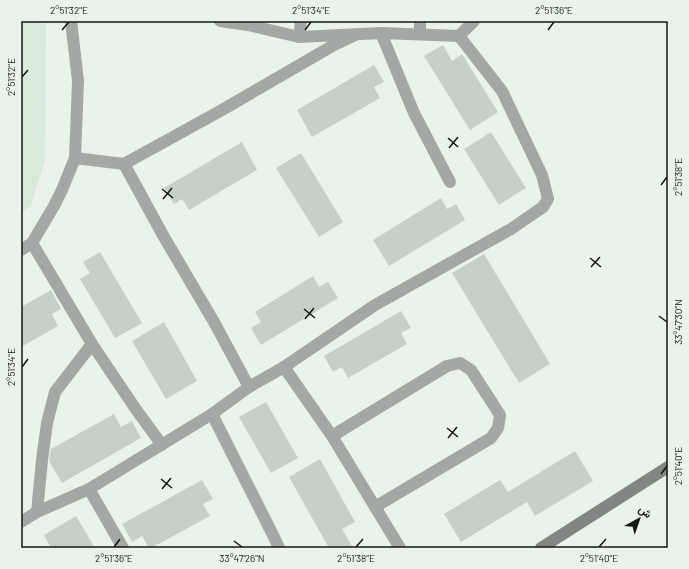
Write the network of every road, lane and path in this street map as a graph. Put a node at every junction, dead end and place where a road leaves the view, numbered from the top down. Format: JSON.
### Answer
{"nodes":[{"id":1,"x":71,"y":21,"type":"edge"},
{"id":2,"x":220,"y":21,"type":"edge"},
{"id":3,"x":301,"y":21,"type":"edge"},
{"id":4,"x":420,"y":21,"type":"edge"},
{"id":5,"x":474,"y":21,"type":"edge"},
{"id":6,"x":381,"y":33,"type":"junction"},
{"id":7,"x":420,"y":34,"type":"junction"},
{"id":8,"x":355,"y":35,"type":"junction"},
{"id":9,"x":299,"y":36,"type":"junction"},
{"id":10,"x":459,"y":36,"type":"junction"},
{"id":11,"x":75,"y":158,"type":"junction"},
{"id":12,"x":124,"y":164,"type":"junction"},
{"id":13,"x":450,"y":182,"type":"dead end"},
{"id":14,"x":32,"y":243,"type":"junction"},
{"id":15,"x":21,"y":250,"type":"edge"},
{"id":16,"x":92,"y":344,"type":"junction"},
{"id":17,"x":284,"y":367,"type":"junction"},
{"id":18,"x":249,"y":387,"type":"junction"},
{"id":19,"x":212,"y":414,"type":"junction"},
{"id":20,"x":332,"y":436,"type":"junction"},
{"id":21,"x":162,"y":445,"type":"junction"},
{"id":22,"x":668,"y":467,"type":"edge"},
{"id":23,"x":89,"y":489,"type":"junction"},
{"id":24,"x":375,"y":507,"type":"junction"},
{"id":25,"x":37,"y":512,"type":"junction"},
{"id":26,"x":21,"y":522,"type":"edge"},
{"id":27,"x":550,"y":546,"type":"edge"},
{"id":28,"x":123,"y":548,"type":"edge"},
{"id":29,"x":279,"y":548,"type":"edge"},
{"id":30,"x":400,"y":548,"type":"edge"}],
"edges":[{"from":1,"to":11,"type":"street"},
{"from":2,"to":9,"type":"street"},
{"from":3,"to":9,"type":"street"},
{"from":4,"to":7,"type":"street"},
{"from":5,"to":10,"type":"street"},
{"from":6,"to":7,"type":"street"},
{"from":6,"to":8,"type":"street"},
{"from":6,"to":13,"type":"street"},
{"from":7,"to":10,"type":"street"},
{"from":8,"to":9,"type":"street"},
{"from":8,"to":12,"type":"street"},
{"from":10,"to":17,"type":"street"},
{"from":11,"to":12,"type":"street"},
{"from":11,"to":14,"type":"street"},
{"from":12,"to":18,"type":"street"},
{"from":14,"to":15,"type":"street"},
{"from":14,"to":16,"type":"street"},
{"from":16,"to":21,"type":"street"},
{"from":16,"to":25,"type":"street"},
{"from":17,"to":18,"type":"street"},
{"from":17,"to":20,"type":"street"},
{"from":18,"to":19,"type":"street"},
{"from":19,"to":21,"type":"street"},
{"from":19,"to":29,"type":"street"},
{"from":20,"to":24,"type":"street"},
{"from":20,"to":24,"type":"street"},
{"from":21,"to":23,"type":"street"},
{"from":22,"to":27,"type":"main road"},
{"from":23,"to":25,"type":"street"},
{"from":23,"to":28,"type":"street"},
{"from":24,"to":30,"type":"street"},
{"from":25,"to":26,"type":"street"}]}
